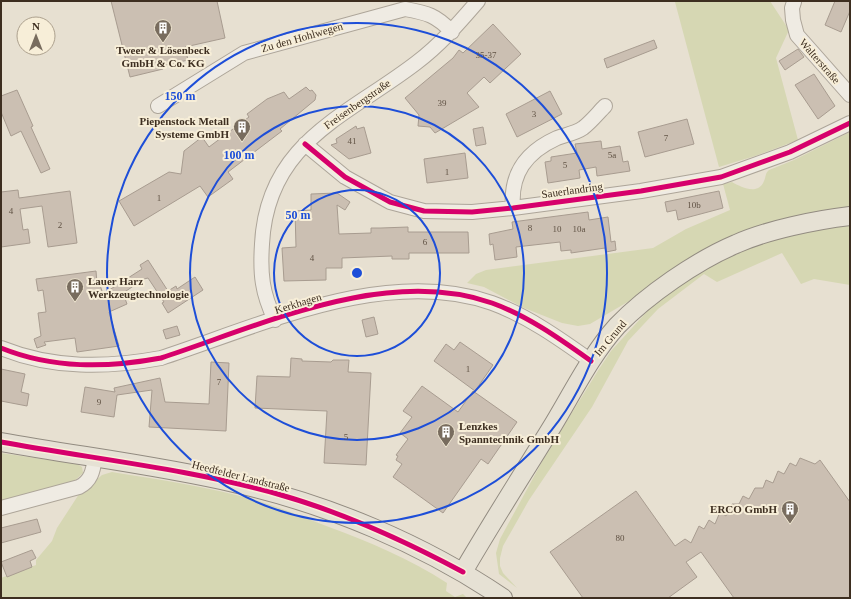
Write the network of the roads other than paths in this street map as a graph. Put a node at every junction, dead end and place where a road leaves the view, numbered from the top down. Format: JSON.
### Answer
{"nodes":[{"id":1,"x":478,"y":1,"type":"edge"},
{"id":2,"x":794,"y":2,"type":"edge"},
{"id":3,"x":452,"y":32,"type":"junction"},
{"id":4,"x":850,"y":95,"type":"edge"},
{"id":5,"x":158,"y":106,"type":"dead end"},
{"id":6,"x":604,"y":106,"type":"dead end"},
{"id":7,"x":850,"y":123,"type":"edge"},
{"id":8,"x":305,"y":144,"type":"junction"},
{"id":9,"x":513,"y":208,"type":"junction"},
{"id":10,"x":850,"y":216,"type":"edge"},
{"id":11,"x":275,"y":320,"type":"junction"},
{"id":12,"x":1,"y":348,"type":"edge"},
{"id":13,"x":591,"y":361,"type":"junction"},
{"id":14,"x":1,"y":442,"type":"edge"},
{"id":15,"x":95,"y":458,"type":"junction"},
{"id":16,"x":1,"y":508,"type":"edge"},
{"id":17,"x":463,"y":572,"type":"junction"},
{"id":18,"x":502,"y":598,"type":"edge"}],
"edges":[{"from":1,"to":3,"type":"street","name":"Freisenbergstraße"},
{"from":2,"to":4,"type":"street","name":"Walterstraße"},
{"from":3,"to":5,"type":"street","name":"Zu den Hohlwegen"},
{"from":3,"to":8,"type":"street","name":"Freisenbergstraße"},
{"from":6,"to":9,"type":"street"},
{"from":7,"to":9,"type":"street","name":"Sauerlandring"},
{"from":8,"to":9,"type":"street","name":"Sauerlandring"},
{"from":8,"to":11,"type":"street","name":"Freisenbergstraße"},
{"from":10,"to":13,"type":"main road","name":"Im Grund"},
{"from":11,"to":12,"type":"street","name":"Kerkhagen"},
{"from":11,"to":13,"type":"street","name":"Kerkhagen"},
{"from":13,"to":17,"type":"main road","name":"Im Grund"},
{"from":14,"to":15,"type":"main road","name":"Heedfelder Landstraße"},
{"from":15,"to":16,"type":"street"},
{"from":15,"to":17,"type":"main road","name":"Heedfelder Landstraße"},
{"from":17,"to":18,"type":"main road","name":"Heedfelder Landstraße"}]}
